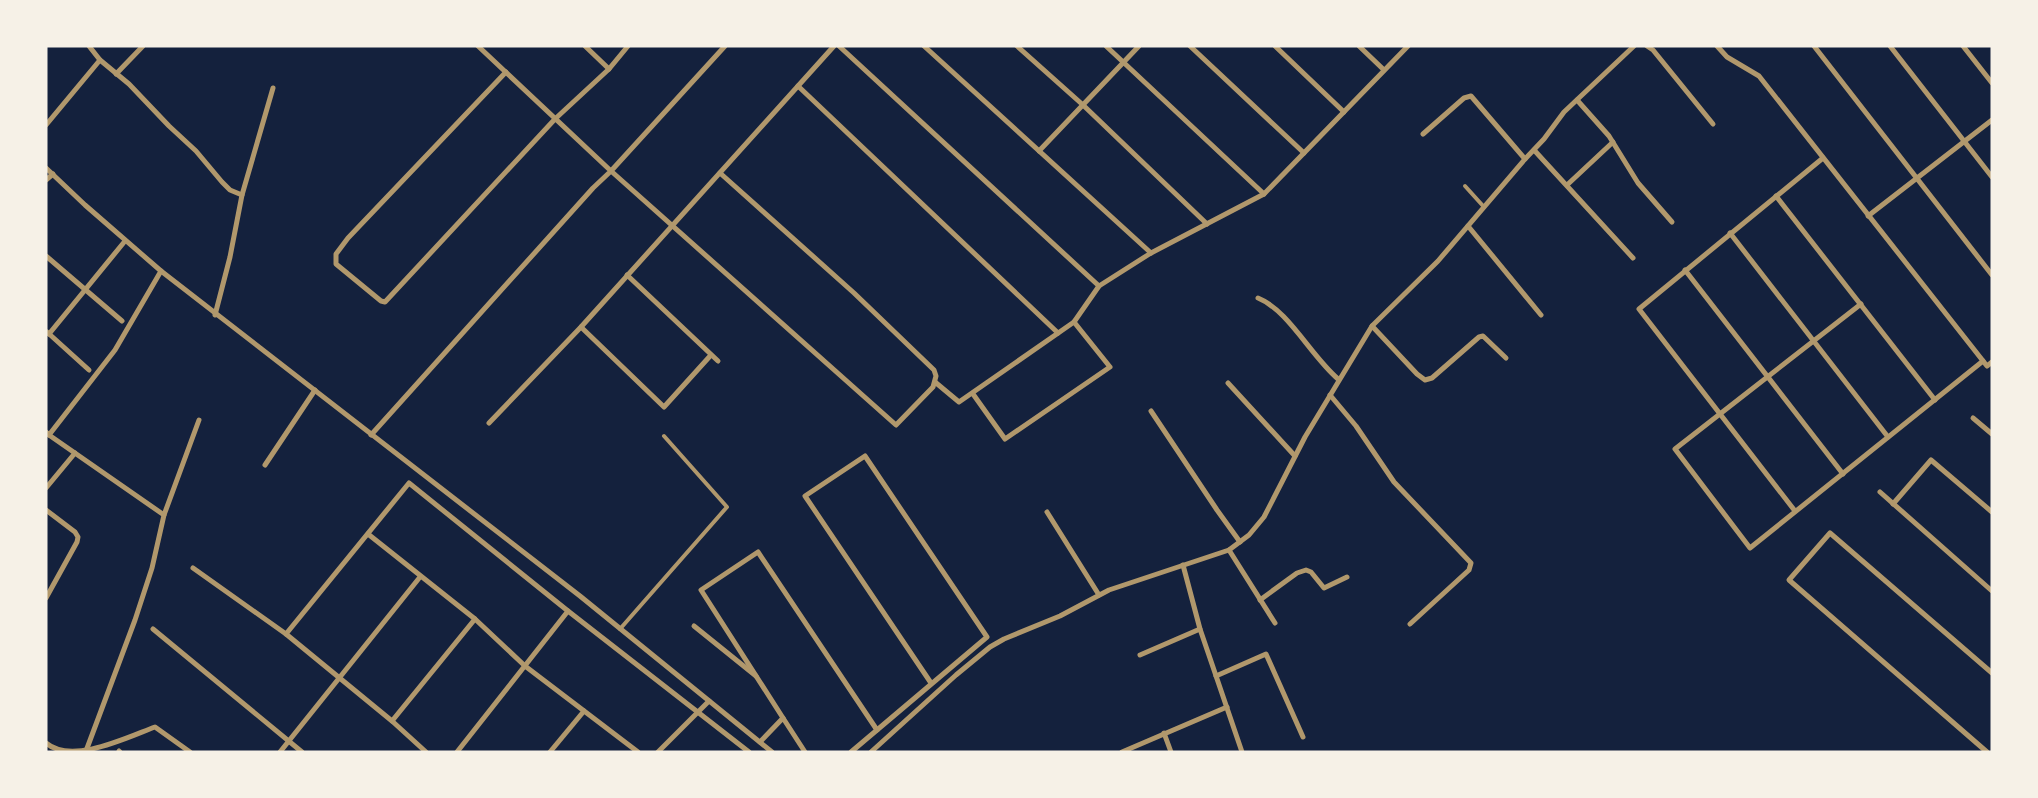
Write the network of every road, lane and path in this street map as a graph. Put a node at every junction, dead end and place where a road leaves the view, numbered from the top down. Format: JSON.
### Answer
{"nodes":[{"id":1,"x":89,"y":46,"type":"edge"},
{"id":2,"x":143,"y":46,"type":"edge"},
{"id":3,"x":478,"y":46,"type":"edge"},
{"id":4,"x":585,"y":46,"type":"edge"},
{"id":5,"x":628,"y":46,"type":"edge"},
{"id":6,"x":725,"y":46,"type":"edge"},
{"id":7,"x":834,"y":46,"type":"edge"},
{"id":8,"x":839,"y":46,"type":"edge"},
{"id":9,"x":1017,"y":46,"type":"edge"},
{"id":10,"x":1106,"y":46,"type":"edge"},
{"id":11,"x":1139,"y":46,"type":"edge"},
{"id":12,"x":1190,"y":46,"type":"edge"},
{"id":13,"x":1275,"y":46,"type":"edge"},
{"id":14,"x":1359,"y":46,"type":"edge"},
{"id":15,"x":1408,"y":46,"type":"edge"},
{"id":16,"x":1634,"y":46,"type":"edge"},
{"id":17,"x":1647,"y":46,"type":"edge"},
{"id":18,"x":1717,"y":46,"type":"edge"},
{"id":19,"x":1814,"y":46,"type":"edge"},
{"id":20,"x":1890,"y":46,"type":"edge"},
{"id":21,"x":1963,"y":46,"type":"edge"},
{"id":22,"x":927,"y":47,"type":"edge"},
{"id":23,"x":100,"y":60,"type":"junction"},
{"id":24,"x":1124,"y":63,"type":"junction"},
{"id":25,"x":609,"y":68,"type":"junction"},
{"id":26,"x":1384,"y":70,"type":"junction"},
{"id":27,"x":506,"y":72,"type":"junction"},
{"id":28,"x":116,"y":74,"type":"junction"},
{"id":29,"x":1992,"y":83,"type":"edge"},
{"id":30,"x":798,"y":86,"type":"junction"},
{"id":31,"x":273,"y":88,"type":"dead end"},
{"id":32,"x":1577,"y":100,"type":"junction"},
{"id":33,"x":1083,"y":105,"type":"junction"},
{"id":34,"x":1344,"y":112,"type":"junction"},
{"id":35,"x":556,"y":119,"type":"junction"},
{"id":36,"x":1992,"y":120,"type":"edge"},
{"id":37,"x":1713,"y":124,"type":"dead end"},
{"id":38,"x":46,"y":125,"type":"edge"},
{"id":39,"x":1422,"y":134,"type":"dead end"},
{"id":40,"x":1613,"y":142,"type":"junction"},
{"id":41,"x":1964,"y":142,"type":"junction"},
{"id":42,"x":1534,"y":150,"type":"junction"},
{"id":43,"x":1039,"y":151,"type":"junction"},
{"id":44,"x":1304,"y":152,"type":"junction"},
{"id":45,"x":1525,"y":158,"type":"junction"},
{"id":46,"x":1823,"y":158,"type":"junction"},
{"id":47,"x":46,"y":168,"type":"edge"},
{"id":48,"x":611,"y":171,"type":"junction"},
{"id":49,"x":720,"y":173,"type":"junction"},
{"id":50,"x":53,"y":174,"type":"junction"},
{"id":51,"x":1992,"y":177,"type":"edge"},
{"id":52,"x":1916,"y":178,"type":"junction"},
{"id":53,"x":46,"y":180,"type":"edge"},
{"id":54,"x":1567,"y":185,"type":"junction"},
{"id":55,"x":1465,"y":186,"type":"dead end"},
{"id":56,"x":1264,"y":194,"type":"junction"},
{"id":57,"x":242,"y":195,"type":"junction"},
{"id":58,"x":1776,"y":196,"type":"junction"},
{"id":59,"x":1484,"y":207,"type":"junction"},
{"id":60,"x":1868,"y":216,"type":"junction"},
{"id":61,"x":1672,"y":222,"type":"dead end"},
{"id":62,"x":1207,"y":224,"type":"junction"},
{"id":63,"x":673,"y":226,"type":"junction"},
{"id":64,"x":1468,"y":226,"type":"junction"},
{"id":65,"x":1730,"y":233,"type":"junction"},
{"id":66,"x":125,"y":241,"type":"junction"},
{"id":67,"x":1151,"y":253,"type":"junction"},
{"id":68,"x":46,"y":256,"type":"edge"},
{"id":69,"x":1632,"y":258,"type":"dead end"},
{"id":70,"x":1685,"y":270,"type":"junction"},
{"id":71,"x":161,"y":271,"type":"junction"},
{"id":72,"x":1991,"y":271,"type":"edge"},
{"id":73,"x":627,"y":275,"type":"junction"},
{"id":74,"x":1099,"y":286,"type":"junction"},
{"id":75,"x":85,"y":290,"type":"junction"},
{"id":76,"x":1258,"y":298,"type":"dead end"},
{"id":77,"x":1861,"y":304,"type":"junction"},
{"id":78,"x":215,"y":315,"type":"junction"},
{"id":79,"x":1541,"y":315,"type":"dead end"},
{"id":80,"x":122,"y":321,"type":"dead end"},
{"id":81,"x":1074,"y":322,"type":"junction"},
{"id":82,"x":1372,"y":326,"type":"junction"},
{"id":83,"x":581,"y":327,"type":"junction"},
{"id":84,"x":47,"y":333,"type":"edge"},
{"id":85,"x":1058,"y":333,"type":"junction"},
{"id":86,"x":1813,"y":340,"type":"junction"},
{"id":87,"x":711,"y":355,"type":"junction"},
{"id":88,"x":1506,"y":358,"type":"dead end"},
{"id":89,"x":718,"y":361,"type":"dead end"},
{"id":90,"x":1983,"y":361,"type":"junction"},
{"id":91,"x":1992,"y":362,"type":"edge"},
{"id":92,"x":89,"y":370,"type":"dead end"},
{"id":93,"x":1767,"y":376,"type":"junction"},
{"id":94,"x":1338,"y":379,"type":"junction"},
{"id":95,"x":935,"y":382,"type":"junction"},
{"id":96,"x":1228,"y":383,"type":"dead end"},
{"id":97,"x":315,"y":390,"type":"junction"},
{"id":98,"x":973,"y":394,"type":"junction"},
{"id":99,"x":1330,"y":395,"type":"junction"},
{"id":100,"x":1935,"y":400,"type":"junction"},
{"id":101,"x":1151,"y":411,"type":"dead end"},
{"id":102,"x":1721,"y":413,"type":"junction"},
{"id":103,"x":1973,"y":418,"type":"dead end"},
{"id":104,"x":199,"y":420,"type":"dead end"},
{"id":105,"x":489,"y":423,"type":"dead end"},
{"id":106,"x":1990,"y":431,"type":"edge"},
{"id":107,"x":48,"y":433,"type":"edge"},
{"id":108,"x":371,"y":435,"type":"junction"},
{"id":109,"x":664,"y":436,"type":"dead end"},
{"id":110,"x":1888,"y":437,"type":"junction"},
{"id":111,"x":75,"y":453,"type":"junction"},
{"id":112,"x":1295,"y":456,"type":"junction"},
{"id":113,"x":265,"y":464,"type":"dead end"},
{"id":114,"x":1843,"y":474,"type":"junction"},
{"id":115,"x":46,"y":488,"type":"edge"},
{"id":116,"x":1880,"y":492,"type":"dead end"},
{"id":117,"x":1893,"y":504,"type":"junction"},
{"id":118,"x":46,"y":510,"type":"edge"},
{"id":119,"x":1047,"y":512,"type":"dead end"},
{"id":120,"x":1795,"y":512,"type":"junction"},
{"id":121,"x":1992,"y":512,"type":"edge"},
{"id":122,"x":164,"y":515,"type":"junction"},
{"id":123,"x":368,"y":534,"type":"junction"},
{"id":124,"x":1240,"y":542,"type":"junction"},
{"id":125,"x":1229,"y":550,"type":"junction"},
{"id":126,"x":1183,"y":565,"type":"junction"},
{"id":127,"x":193,"y":568,"type":"dead end"},
{"id":128,"x":420,"y":576,"type":"junction"},
{"id":129,"x":1347,"y":578,"type":"dead end"},
{"id":130,"x":1992,"y":591,"type":"edge"},
{"id":131,"x":1099,"y":595,"type":"junction"},
{"id":132,"x":46,"y":598,"type":"edge"},
{"id":133,"x":1260,"y":600,"type":"junction"},
{"id":134,"x":568,"y":611,"type":"junction"},
{"id":135,"x":474,"y":619,"type":"junction"},
{"id":136,"x":1275,"y":623,"type":"dead end"},
{"id":137,"x":1410,"y":624,"type":"dead end"},
{"id":138,"x":694,"y":626,"type":"dead end"},
{"id":139,"x":1200,"y":628,"type":"junction"},
{"id":140,"x":154,"y":629,"type":"dead end"},
{"id":141,"x":619,"y":629,"type":"junction"},
{"id":142,"x":286,"y":634,"type":"junction"},
{"id":143,"x":1140,"y":655,"type":"dead end"},
{"id":144,"x":525,"y":666,"type":"junction"},
{"id":145,"x":1992,"y":674,"type":"edge"},
{"id":146,"x":1216,"y":676,"type":"junction"},
{"id":147,"x":339,"y":679,"type":"junction"},
{"id":148,"x":761,"y":681,"type":"junction"},
{"id":149,"x":931,"y":683,"type":"junction"},
{"id":150,"x":710,"y":701,"type":"junction"},
{"id":151,"x":1227,"y":707,"type":"junction"},
{"id":152,"x":584,"y":711,"type":"junction"},
{"id":153,"x":699,"y":712,"type":"junction"},
{"id":154,"x":783,"y":718,"type":"junction"},
{"id":155,"x":392,"y":721,"type":"junction"},
{"id":156,"x":877,"y":730,"type":"junction"},
{"id":157,"x":1164,"y":733,"type":"junction"},
{"id":158,"x":1303,"y":737,"type":"dead end"},
{"id":159,"x":289,"y":741,"type":"junction"},
{"id":160,"x":760,"y":742,"type":"junction"},
{"id":161,"x":46,"y":743,"type":"edge"},
{"id":162,"x":54,"y":750,"type":"edge"},
{"id":163,"x":86,"y":751,"type":"edge"},
{"id":164,"x":190,"y":752,"type":"edge"},
{"id":165,"x":280,"y":752,"type":"edge"},
{"id":166,"x":302,"y":752,"type":"edge"},
{"id":167,"x":426,"y":752,"type":"edge"},
{"id":168,"x":457,"y":752,"type":"edge"},
{"id":169,"x":550,"y":752,"type":"edge"},
{"id":170,"x":638,"y":752,"type":"edge"},
{"id":171,"x":658,"y":752,"type":"edge"},
{"id":172,"x":749,"y":752,"type":"edge"},
{"id":173,"x":772,"y":752,"type":"edge"},
{"id":174,"x":805,"y":752,"type":"edge"},
{"id":175,"x":851,"y":752,"type":"edge"},
{"id":176,"x":872,"y":752,"type":"edge"},
{"id":177,"x":1122,"y":752,"type":"edge"},
{"id":178,"x":1171,"y":752,"type":"edge"},
{"id":179,"x":1242,"y":752,"type":"edge"},
{"id":180,"x":1987,"y":752,"type":"edge"}],
"edges":[{"from":1,"to":23,"type":"street"},
{"from":2,"to":28,"type":"street"},
{"from":3,"to":27,"type":"street"},
{"from":4,"to":25,"type":"street"},
{"from":5,"to":25,"type":"street"},
{"from":6,"to":48,"type":"street"},
{"from":7,"to":30,"type":"street"},
{"from":8,"to":74,"type":"street"},
{"from":9,"to":33,"type":"street"},
{"from":10,"to":24,"type":"street"},
{"from":11,"to":24,"type":"street"},
{"from":12,"to":44,"type":"street"},
{"from":13,"to":34,"type":"street"},
{"from":14,"to":26,"type":"street"},
{"from":15,"to":26,"type":"street"},
{"from":16,"to":32,"type":"street"},
{"from":17,"to":37,"type":"street"},
{"from":18,"to":46,"type":"street"},
{"from":19,"to":52,"type":"street"},
{"from":20,"to":41,"type":"street"},
{"from":21,"to":29,"type":"street"},
{"from":22,"to":43,"type":"street"},
{"from":23,"to":28,"type":"street"},
{"from":23,"to":38,"type":"street"},
{"from":24,"to":33,"type":"street"},
{"from":24,"to":56,"type":"street"},
{"from":25,"to":35,"type":"street"},
{"from":26,"to":34,"type":"street"},
{"from":27,"to":35,"type":"street"},
{"from":27,"to":35,"type":"street"},
{"from":28,"to":57,"type":"street"},
{"from":30,"to":49,"type":"street"},
{"from":30,"to":85,"type":"street"},
{"from":31,"to":57,"type":"street"},
{"from":32,"to":40,"type":"street"},
{"from":32,"to":42,"type":"street"},
{"from":33,"to":43,"type":"street"},
{"from":33,"to":62,"type":"street"},
{"from":34,"to":44,"type":"street"},
{"from":35,"to":48,"type":"street"},
{"from":36,"to":41,"type":"street"},
{"from":39,"to":45,"type":"street"},
{"from":40,"to":54,"type":"street"},
{"from":40,"to":61,"type":"street"},
{"from":41,"to":51,"type":"street"},
{"from":41,"to":52,"type":"street"},
{"from":42,"to":45,"type":"street"},
{"from":42,"to":54,"type":"street"},
{"from":43,"to":67,"type":"street"},
{"from":44,"to":56,"type":"street"},
{"from":45,"to":59,"type":"street"},
{"from":46,"to":58,"type":"street"},
{"from":46,"to":60,"type":"street"},
{"from":47,"to":50,"type":"street"},
{"from":48,"to":63,"type":"street"},
{"from":48,"to":108,"type":"street"},
{"from":49,"to":63,"type":"street"},
{"from":49,"to":95,"type":"street"},
{"from":50,"to":53,"type":"street"},
{"from":50,"to":66,"type":"street"},
{"from":52,"to":60,"type":"street"},
{"from":52,"to":72,"type":"street"},
{"from":54,"to":69,"type":"street"},
{"from":55,"to":59,"type":"lane"},
{"from":56,"to":62,"type":"street"},
{"from":57,"to":78,"type":"street"},
{"from":58,"to":65,"type":"street"},
{"from":58,"to":77,"type":"street"},
{"from":59,"to":64,"type":"street"},
{"from":60,"to":90,"type":"street"},
{"from":62,"to":67,"type":"street"},
{"from":63,"to":73,"type":"street"},
{"from":63,"to":95,"type":"street"},
{"from":64,"to":79,"type":"street"},
{"from":64,"to":82,"type":"street"},
{"from":65,"to":70,"type":"street"},
{"from":65,"to":86,"type":"street"},
{"from":66,"to":71,"type":"street"},
{"from":66,"to":75,"type":"street"},
{"from":67,"to":74,"type":"street"},
{"from":68,"to":75,"type":"street"},
{"from":70,"to":93,"type":"street"},
{"from":70,"to":102,"type":"street"},
{"from":71,"to":78,"type":"street"},
{"from":71,"to":107,"type":"street"},
{"from":73,"to":83,"type":"street"},
{"from":73,"to":87,"type":"street"},
{"from":74,"to":81,"type":"street"},
{"from":75,"to":80,"type":"street"},
{"from":75,"to":84,"type":"street"},
{"from":76,"to":94,"type":"street"},
{"from":77,"to":86,"type":"street"},
{"from":77,"to":100,"type":"street"},
{"from":78,"to":97,"type":"street"},
{"from":81,"to":85,"type":"street"},
{"from":81,"to":98,"type":"street"},
{"from":82,"to":88,"type":"street"},
{"from":82,"to":94,"type":"street"},
{"from":83,"to":87,"type":"street"},
{"from":83,"to":105,"type":"street"},
{"from":84,"to":92,"type":"street"},
{"from":85,"to":98,"type":"street"},
{"from":86,"to":93,"type":"street"},
{"from":86,"to":110,"type":"street"},
{"from":87,"to":89,"type":"street"},
{"from":90,"to":91,"type":"street"},
{"from":90,"to":100,"type":"street"},
{"from":93,"to":102,"type":"street"},
{"from":93,"to":114,"type":"street"},
{"from":94,"to":99,"type":"street"},
{"from":95,"to":98,"type":"street"},
{"from":96,"to":112,"type":"street"},
{"from":97,"to":108,"type":"street"},
{"from":97,"to":113,"type":"street"},
{"from":99,"to":112,"type":"street"},
{"from":99,"to":137,"type":"street"},
{"from":100,"to":110,"type":"street"},
{"from":101,"to":124,"type":"street"},
{"from":102,"to":120,"type":"street"},
{"from":102,"to":120,"type":"street"},
{"from":103,"to":106,"type":"street"},
{"from":104,"to":122,"type":"street"},
{"from":107,"to":111,"type":"street"},
{"from":108,"to":141,"type":"street"},
{"from":109,"to":141,"type":"lane"},
{"from":110,"to":114,"type":"street"},
{"from":111,"to":115,"type":"street"},
{"from":111,"to":122,"type":"street"},
{"from":112,"to":124,"type":"street"},
{"from":114,"to":120,"type":"street"},
{"from":116,"to":117,"type":"street"},
{"from":117,"to":121,"type":"street"},
{"from":117,"to":130,"type":"street"},
{"from":118,"to":132,"type":"street"},
{"from":119,"to":131,"type":"street"},
{"from":122,"to":163,"type":"street"},
{"from":123,"to":128,"type":"street"},
{"from":123,"to":134,"type":"street"},
{"from":123,"to":142,"type":"street"},
{"from":124,"to":125,"type":"street"},
{"from":125,"to":126,"type":"street"},
{"from":125,"to":133,"type":"street"},
{"from":126,"to":131,"type":"street"},
{"from":126,"to":139,"type":"street"},
{"from":127,"to":142,"type":"street"},
{"from":128,"to":135,"type":"street"},
{"from":128,"to":147,"type":"street"},
{"from":129,"to":133,"type":"street"},
{"from":131,"to":176,"type":"street"},
{"from":133,"to":136,"type":"street"},
{"from":134,"to":144,"type":"street"},
{"from":134,"to":153,"type":"street"},
{"from":135,"to":144,"type":"street"},
{"from":135,"to":155,"type":"street"},
{"from":138,"to":148,"type":"street"},
{"from":139,"to":143,"type":"street"},
{"from":139,"to":146,"type":"street"},
{"from":140,"to":159,"type":"street"},
{"from":141,"to":150,"type":"street"},
{"from":142,"to":147,"type":"street"},
{"from":144,"to":152,"type":"street"},
{"from":144,"to":168,"type":"street"},
{"from":145,"to":180,"type":"street"},
{"from":146,"to":151,"type":"street"},
{"from":146,"to":158,"type":"street"},
{"from":147,"to":155,"type":"street"},
{"from":147,"to":159,"type":"street"},
{"from":148,"to":154,"type":"street"},
{"from":148,"to":156,"type":"street"},
{"from":149,"to":149,"type":"street"},
{"from":149,"to":156,"type":"street"},
{"from":150,"to":153,"type":"street"},
{"from":150,"to":160,"type":"street"},
{"from":151,"to":157,"type":"street"},
{"from":151,"to":179,"type":"street"},
{"from":152,"to":169,"type":"street"},
{"from":152,"to":170,"type":"street"},
{"from":153,"to":171,"type":"street"},
{"from":153,"to":172,"type":"street"},
{"from":154,"to":160,"type":"street"},
{"from":154,"to":174,"type":"street"},
{"from":155,"to":167,"type":"street"},
{"from":156,"to":175,"type":"street"},
{"from":157,"to":177,"type":"street"},
{"from":157,"to":178,"type":"street"},
{"from":159,"to":165,"type":"street"},
{"from":159,"to":166,"type":"street"},
{"from":160,"to":173,"type":"street"},
{"from":161,"to":162,"type":"street"},
{"from":162,"to":163,"type":"street"},
{"from":163,"to":164,"type":"street"}]}
